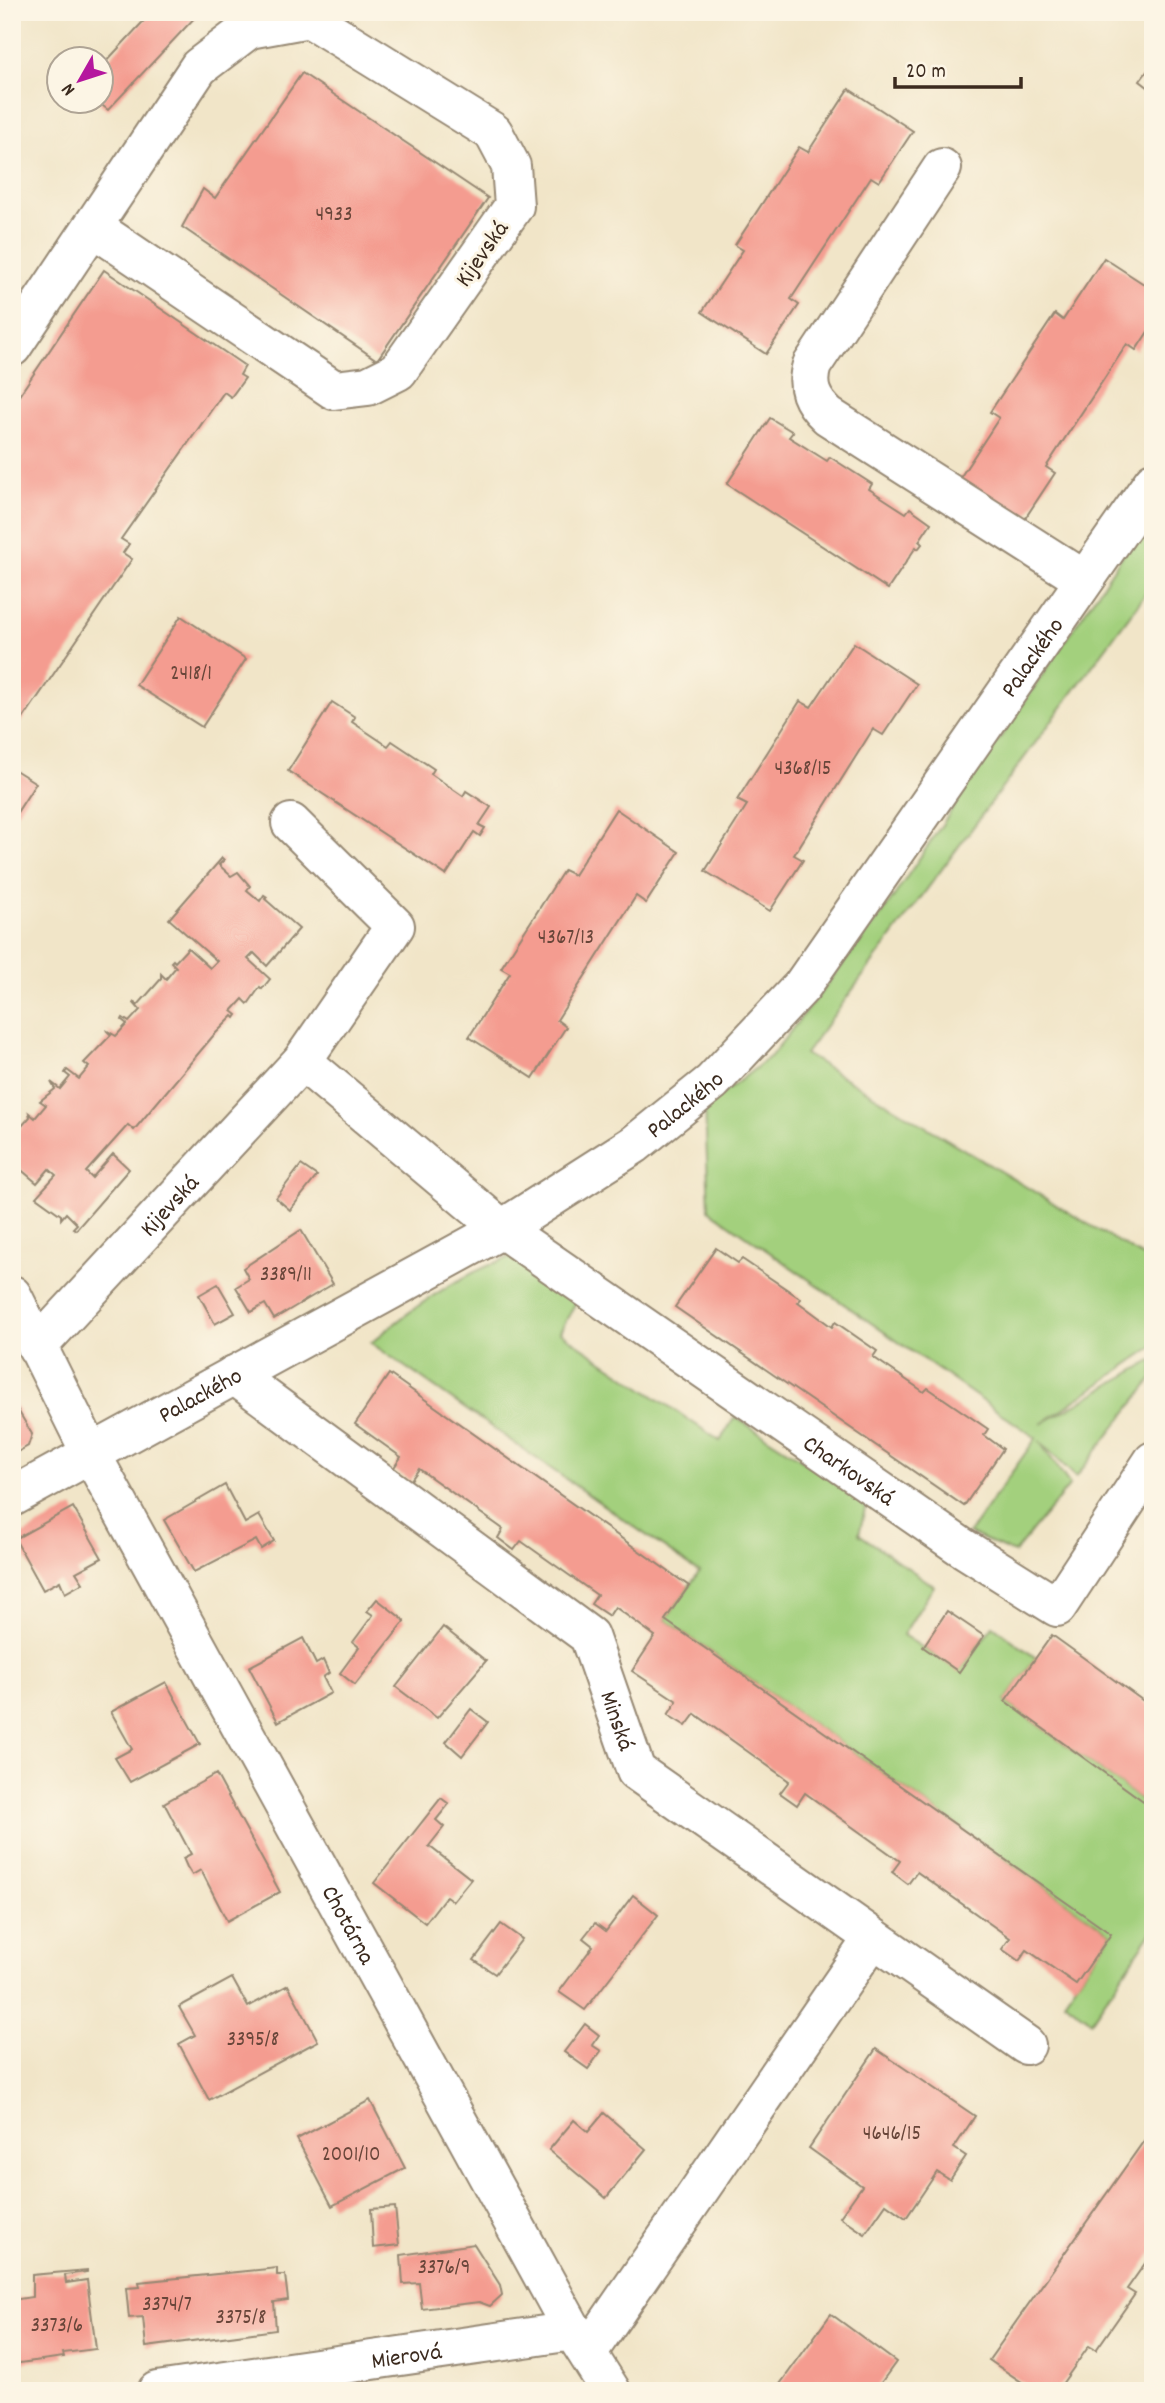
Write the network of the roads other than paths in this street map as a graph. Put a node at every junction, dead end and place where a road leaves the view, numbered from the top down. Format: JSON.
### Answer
{"nodes":[{"id":1,"x":942,"y":168,"type":"dead end"},
{"id":2,"x":94,"y":228,"type":"junction"},
{"id":3,"x":12,"y":347,"type":"edge"},
{"id":4,"x":1153,"y":482,"type":"edge"},
{"id":5,"x":1083,"y":579,"type":"junction"},
{"id":6,"x":291,"y":823,"type":"dead end"},
{"id":7,"x":302,"y":1061,"type":"junction"},
{"id":8,"x":502,"y":1229,"type":"junction"},
{"id":9,"x":12,"y":1296,"type":"edge"},
{"id":10,"x":37,"y":1347,"type":"junction"},
{"id":11,"x":234,"y":1375,"type":"junction"},
{"id":12,"x":91,"y":1454,"type":"junction"},
{"id":13,"x":1153,"y":1461,"type":"edge"},
{"id":14,"x":12,"y":1497,"type":"edge"},
{"id":15,"x":873,"y":1938,"type":"junction"},
{"id":16,"x":1026,"y":2045,"type":"dead end"},
{"id":17,"x":580,"y":2342,"type":"junction"},
{"id":18,"x":180,"y":2389,"type":"edge"},
{"id":19,"x":611,"y":2391,"type":"edge"}],
"edges":[{"from":1,"to":5,"type":"street"},
{"from":2,"to":2,"type":"street","name":"Kijevská"},
{"from":2,"to":3,"type":"street","name":"Kijevská"},
{"from":4,"to":5,"type":"street","name":"Palackého"},
{"from":5,"to":8,"type":"street","name":"Palackého"},
{"from":6,"to":7,"type":"street","name":"Kijevská"},
{"from":7,"to":8,"type":"street"},
{"from":7,"to":10,"type":"street","name":"Kijevská"},
{"from":8,"to":11,"type":"street","name":"Palackého"},
{"from":8,"to":13,"type":"street","name":"Charkovská"},
{"from":9,"to":10,"type":"street"},
{"from":10,"to":12,"type":"street"},
{"from":11,"to":12,"type":"street","name":"Palackého"},
{"from":11,"to":15,"type":"street","name":"Minská"},
{"from":12,"to":14,"type":"street","name":"Palackého"},
{"from":12,"to":17,"type":"street","name":"Chotárna"},
{"from":15,"to":16,"type":"street","name":"Minská"},
{"from":15,"to":17,"type":"street"},
{"from":17,"to":18,"type":"street","name":"Mierová"},
{"from":17,"to":19,"type":"street","name":"Chotárna"}]}
